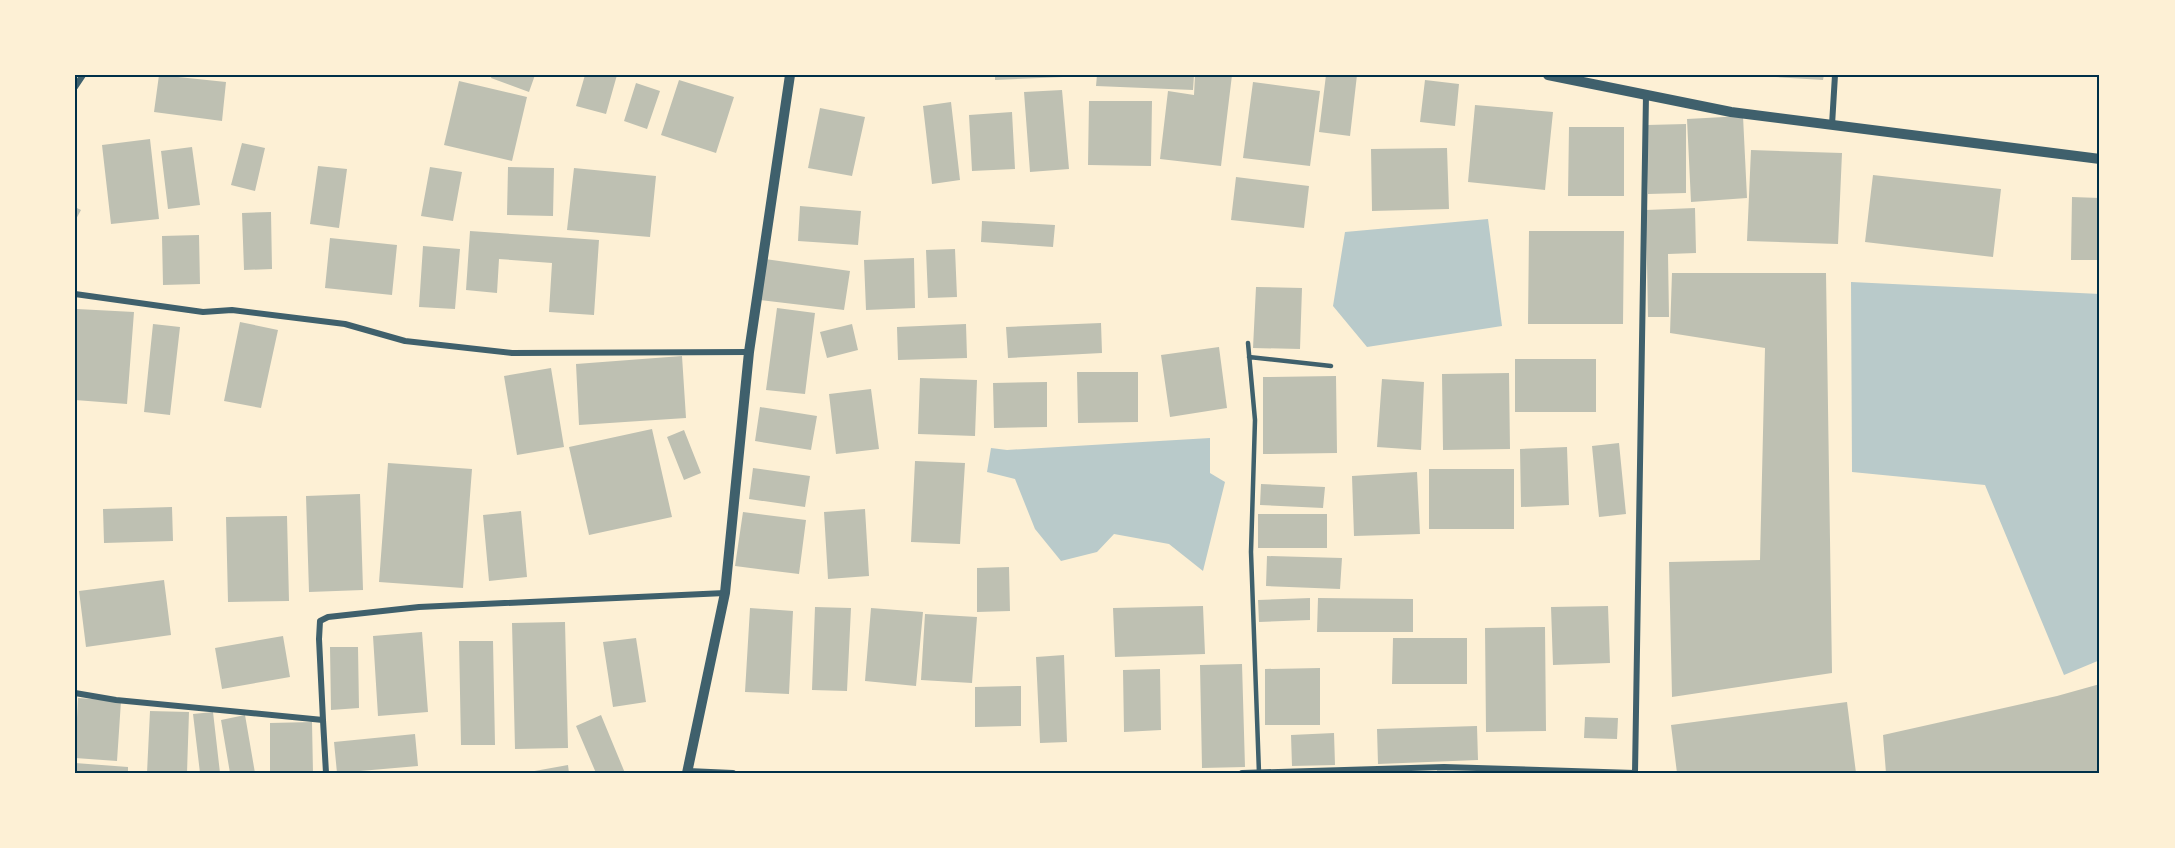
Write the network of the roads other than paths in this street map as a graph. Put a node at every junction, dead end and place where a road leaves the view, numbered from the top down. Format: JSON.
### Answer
{"nodes":[{"id":1,"x":83,"y":75,"type":"edge"},
{"id":2,"x":790,"y":75,"type":"edge"},
{"id":3,"x":1548,"y":75,"type":"edge"},
{"id":4,"x":1835,"y":75,"type":"edge"},
{"id":5,"x":75,"y":87,"type":"edge"},
{"id":6,"x":1646,"y":96,"type":"junction"},
{"id":7,"x":1832,"y":126,"type":"junction"},
{"id":8,"x":2100,"y":159,"type":"edge"},
{"id":9,"x":75,"y":294,"type":"edge"},
{"id":10,"x":1248,"y":343,"type":"dead end"},
{"id":11,"x":749,"y":352,"type":"junction"},
{"id":12,"x":1249,"y":357,"type":"junction"},
{"id":13,"x":1331,"y":366,"type":"dead end"},
{"id":14,"x":725,"y":593,"type":"junction"},
{"id":15,"x":75,"y":693,"type":"edge"},
{"id":16,"x":323,"y":720,"type":"junction"},
{"id":17,"x":688,"y":772,"type":"edge"},
{"id":18,"x":326,"y":773,"type":"edge"},
{"id":19,"x":734,"y":773,"type":"edge"},
{"id":20,"x":1242,"y":773,"type":"edge"},
{"id":21,"x":1259,"y":773,"type":"edge"},
{"id":22,"x":1635,"y":773,"type":"edge"}],
"edges":[{"from":1,"to":5,"type":"street"},
{"from":2,"to":11,"type":"street"},
{"from":3,"to":6,"type":"street"},
{"from":4,"to":7,"type":"street"},
{"from":6,"to":7,"type":"street"},
{"from":6,"to":22,"type":"street"},
{"from":7,"to":8,"type":"street"},
{"from":9,"to":11,"type":"street"},
{"from":10,"to":12,"type":"lane"},
{"from":11,"to":14,"type":"street"},
{"from":12,"to":13,"type":"lane"},
{"from":12,"to":21,"type":"lane"},
{"from":14,"to":16,"type":"street"},
{"from":14,"to":17,"type":"street"},
{"from":15,"to":16,"type":"street"},
{"from":16,"to":18,"type":"street"},
{"from":17,"to":19,"type":"street"},
{"from":20,"to":21,"type":"street"},
{"from":21,"to":22,"type":"street"}]}
